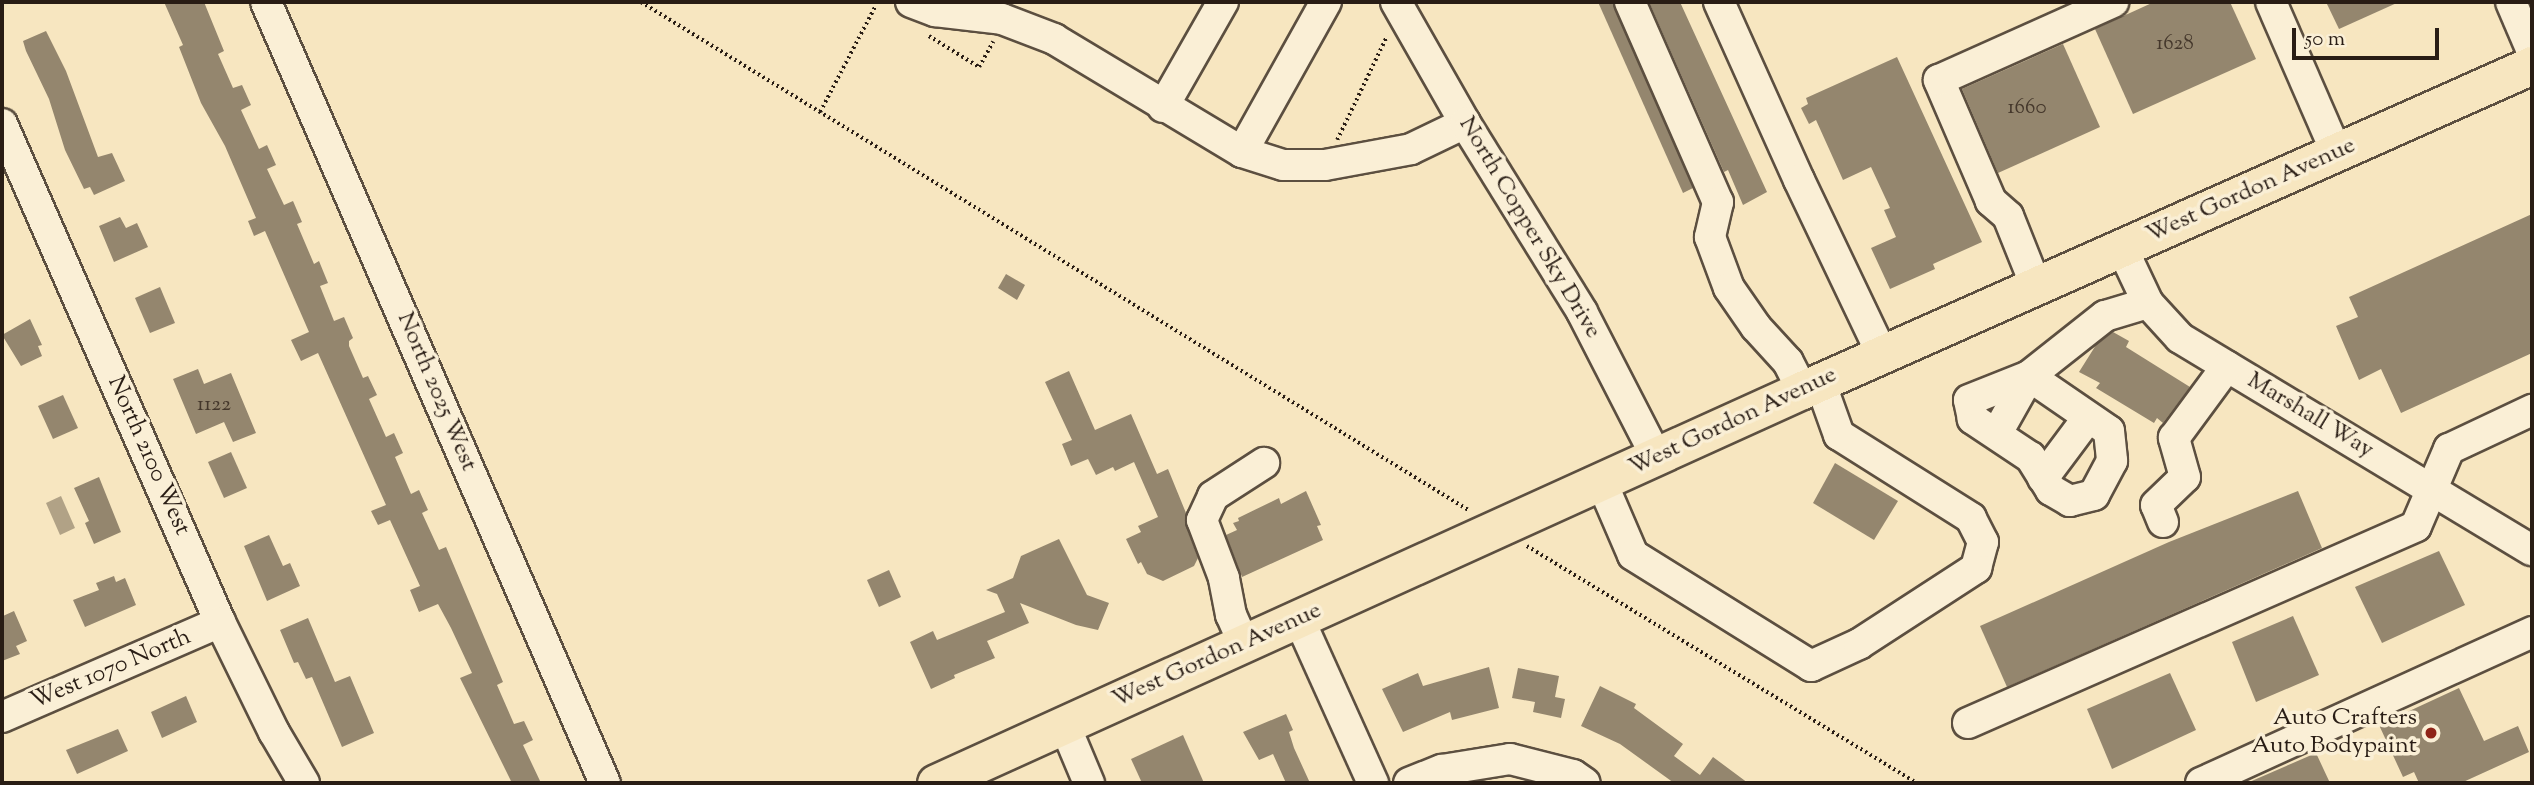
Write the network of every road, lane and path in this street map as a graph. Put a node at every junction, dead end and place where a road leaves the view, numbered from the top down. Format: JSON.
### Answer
{"nodes":[{"id":1,"x":266,"y":2,"type":"edge"},
{"id":2,"x":641,"y":2,"type":"edge"},
{"id":3,"x":911,"y":2,"type":"edge"},
{"id":4,"x":1223,"y":2,"type":"edge"},
{"id":5,"x":1325,"y":2,"type":"edge"},
{"id":6,"x":1396,"y":2,"type":"edge"},
{"id":7,"x":1630,"y":2,"type":"edge"},
{"id":8,"x":1719,"y":2,"type":"edge"},
{"id":9,"x":2113,"y":2,"type":"edge"},
{"id":10,"x":2271,"y":2,"type":"edge"},
{"id":11,"x":2511,"y":2,"type":"edge"},
{"id":12,"x":875,"y":7,"type":"dead end"},
{"id":13,"x":1390,"y":31,"type":"dead end"},
{"id":14,"x":925,"y":33,"type":"dead end"},
{"id":15,"x":997,"y":35,"type":"dead end"},
{"id":16,"x":2532,"y":51,"type":"edge"},
{"id":17,"x":2532,"y":65,"type":"edge"},
{"id":18,"x":1163,"y":107,"type":"junction"},
{"id":19,"x":820,"y":112,"type":"junction"},
{"id":20,"x":1465,"y":123,"type":"junction"},
{"id":21,"x":2,"y":124,"type":"edge"},
{"id":22,"x":1335,"y":145,"type":"dead end"},
{"id":23,"x":1242,"y":152,"type":"junction"},
{"id":24,"x":2337,"y":154,"type":"junction"},
{"id":25,"x":2122,"y":248,"type":"junction"},
{"id":26,"x":2036,"y":286,"type":"junction"},
{"id":27,"x":2148,"y":303,"type":"junction"},
{"id":28,"x":1882,"y":354,"type":"junction"},
{"id":29,"x":2227,"y":366,"type":"junction"},
{"id":30,"x":2029,"y":376,"type":"junction"},
{"id":31,"x":1811,"y":386,"type":"junction"},
{"id":32,"x":2532,"y":410,"type":"edge"},
{"id":33,"x":2087,"y":419,"type":"junction"},
{"id":34,"x":1997,"y":433,"type":"junction"},
{"id":35,"x":1657,"y":457,"type":"junction"},
{"id":36,"x":1264,"y":463,"type":"dead end"},
{"id":37,"x":2043,"y":478,"type":"junction"},
{"id":38,"x":1602,"y":482,"type":"junction"},
{"id":39,"x":2433,"y":490,"type":"junction"},
{"id":40,"x":1469,"y":510,"type":"dead end"},
{"id":41,"x":2163,"y":522,"type":"dead end"},
{"id":42,"x":1528,"y":546,"type":"dead end"},
{"id":43,"x":2532,"y":550,"type":"edge"},
{"id":44,"x":1299,"y":619,"type":"junction"},
{"id":45,"x":220,"y":622,"type":"junction"},
{"id":46,"x":2532,"y":632,"type":"edge"},
{"id":47,"x":1244,"y":645,"type":"junction"},
{"id":48,"x":2,"y":717,"type":"edge"},
{"id":49,"x":1968,"y":723,"type":"dead end"},
{"id":50,"x":1065,"y":726,"type":"junction"},
{"id":51,"x":304,"y":783,"type":"edge"},
{"id":52,"x":606,"y":783,"type":"edge"},
{"id":53,"x":936,"y":783,"type":"edge"},
{"id":54,"x":1089,"y":783,"type":"edge"},
{"id":55,"x":1373,"y":783,"type":"edge"},
{"id":56,"x":1409,"y":783,"type":"edge"},
{"id":57,"x":1585,"y":783,"type":"edge"},
{"id":58,"x":1917,"y":783,"type":"edge"},
{"id":59,"x":2201,"y":783,"type":"edge"}],
"edges":[{"from":1,"to":52,"type":"street","name":"North 2025 West"},
{"from":2,"to":19,"type":"path"},
{"from":3,"to":18,"type":"street"},
{"from":4,"to":18,"type":"street"},
{"from":5,"to":23,"type":"street"},
{"from":6,"to":20,"type":"street","name":"North Copper Sky Drive"},
{"from":7,"to":31,"type":"street"},
{"from":8,"to":28,"type":"street"},
{"from":9,"to":26,"type":"street"},
{"from":10,"to":24,"type":"street"},
{"from":11,"to":16,"type":"street"},
{"from":12,"to":19,"type":"path"},
{"from":13,"to":22,"type":"path"},
{"from":14,"to":15,"type":"path"},
{"from":17,"to":24,"type":"main road","name":"West Gordon Avenue"},
{"from":18,"to":23,"type":"street"},
{"from":19,"to":40,"type":"path"},
{"from":20,"to":23,"type":"street"},
{"from":20,"to":35,"type":"street","name":"North Copper Sky Drive"},
{"from":21,"to":45,"type":"street","name":"North 2100 West"},
{"from":24,"to":25,"type":"main road","name":"West Gordon Avenue"},
{"from":25,"to":26,"type":"main road","name":"West Gordon Avenue"},
{"from":25,"to":27,"type":"street","name":"Marshall Way"},
{"from":26,"to":28,"type":"main road","name":"West Gordon Avenue"},
{"from":27,"to":29,"type":"street","name":"Marshall Way"},
{"from":27,"to":30,"type":"street"},
{"from":28,"to":31,"type":"main road","name":"West Gordon Avenue"},
{"from":29,"to":39,"type":"street","name":"Marshall Way"},
{"from":29,"to":41,"type":"street"},
{"from":30,"to":33,"type":"street"},
{"from":30,"to":34,"type":"street"},
{"from":30,"to":34,"type":"street"},
{"from":31,"to":35,"type":"main road","name":"West Gordon Avenue"},
{"from":31,"to":38,"type":"street"},
{"from":32,"to":39,"type":"street"},
{"from":33,"to":37,"type":"street"},
{"from":33,"to":37,"type":"street"},
{"from":34,"to":37,"type":"street"},
{"from":35,"to":38,"type":"main road","name":"West Gordon Avenue"},
{"from":36,"to":47,"type":"street"},
{"from":38,"to":44,"type":"main road","name":"West Gordon Avenue"},
{"from":39,"to":43,"type":"street","name":"Marshall Way"},
{"from":39,"to":49,"type":"street"},
{"from":42,"to":58,"type":"path"},
{"from":44,"to":47,"type":"main road","name":"West Gordon Avenue"},
{"from":44,"to":55,"type":"street"},
{"from":45,"to":48,"type":"street","name":"West 1070 North"},
{"from":45,"to":51,"type":"street","name":"North 2100 West"},
{"from":46,"to":59,"type":"street"},
{"from":47,"to":50,"type":"main road","name":"West Gordon Avenue"},
{"from":50,"to":53,"type":"main road","name":"West Gordon Avenue"},
{"from":50,"to":54,"type":"street"},
{"from":56,"to":57,"type":"street"}]}
